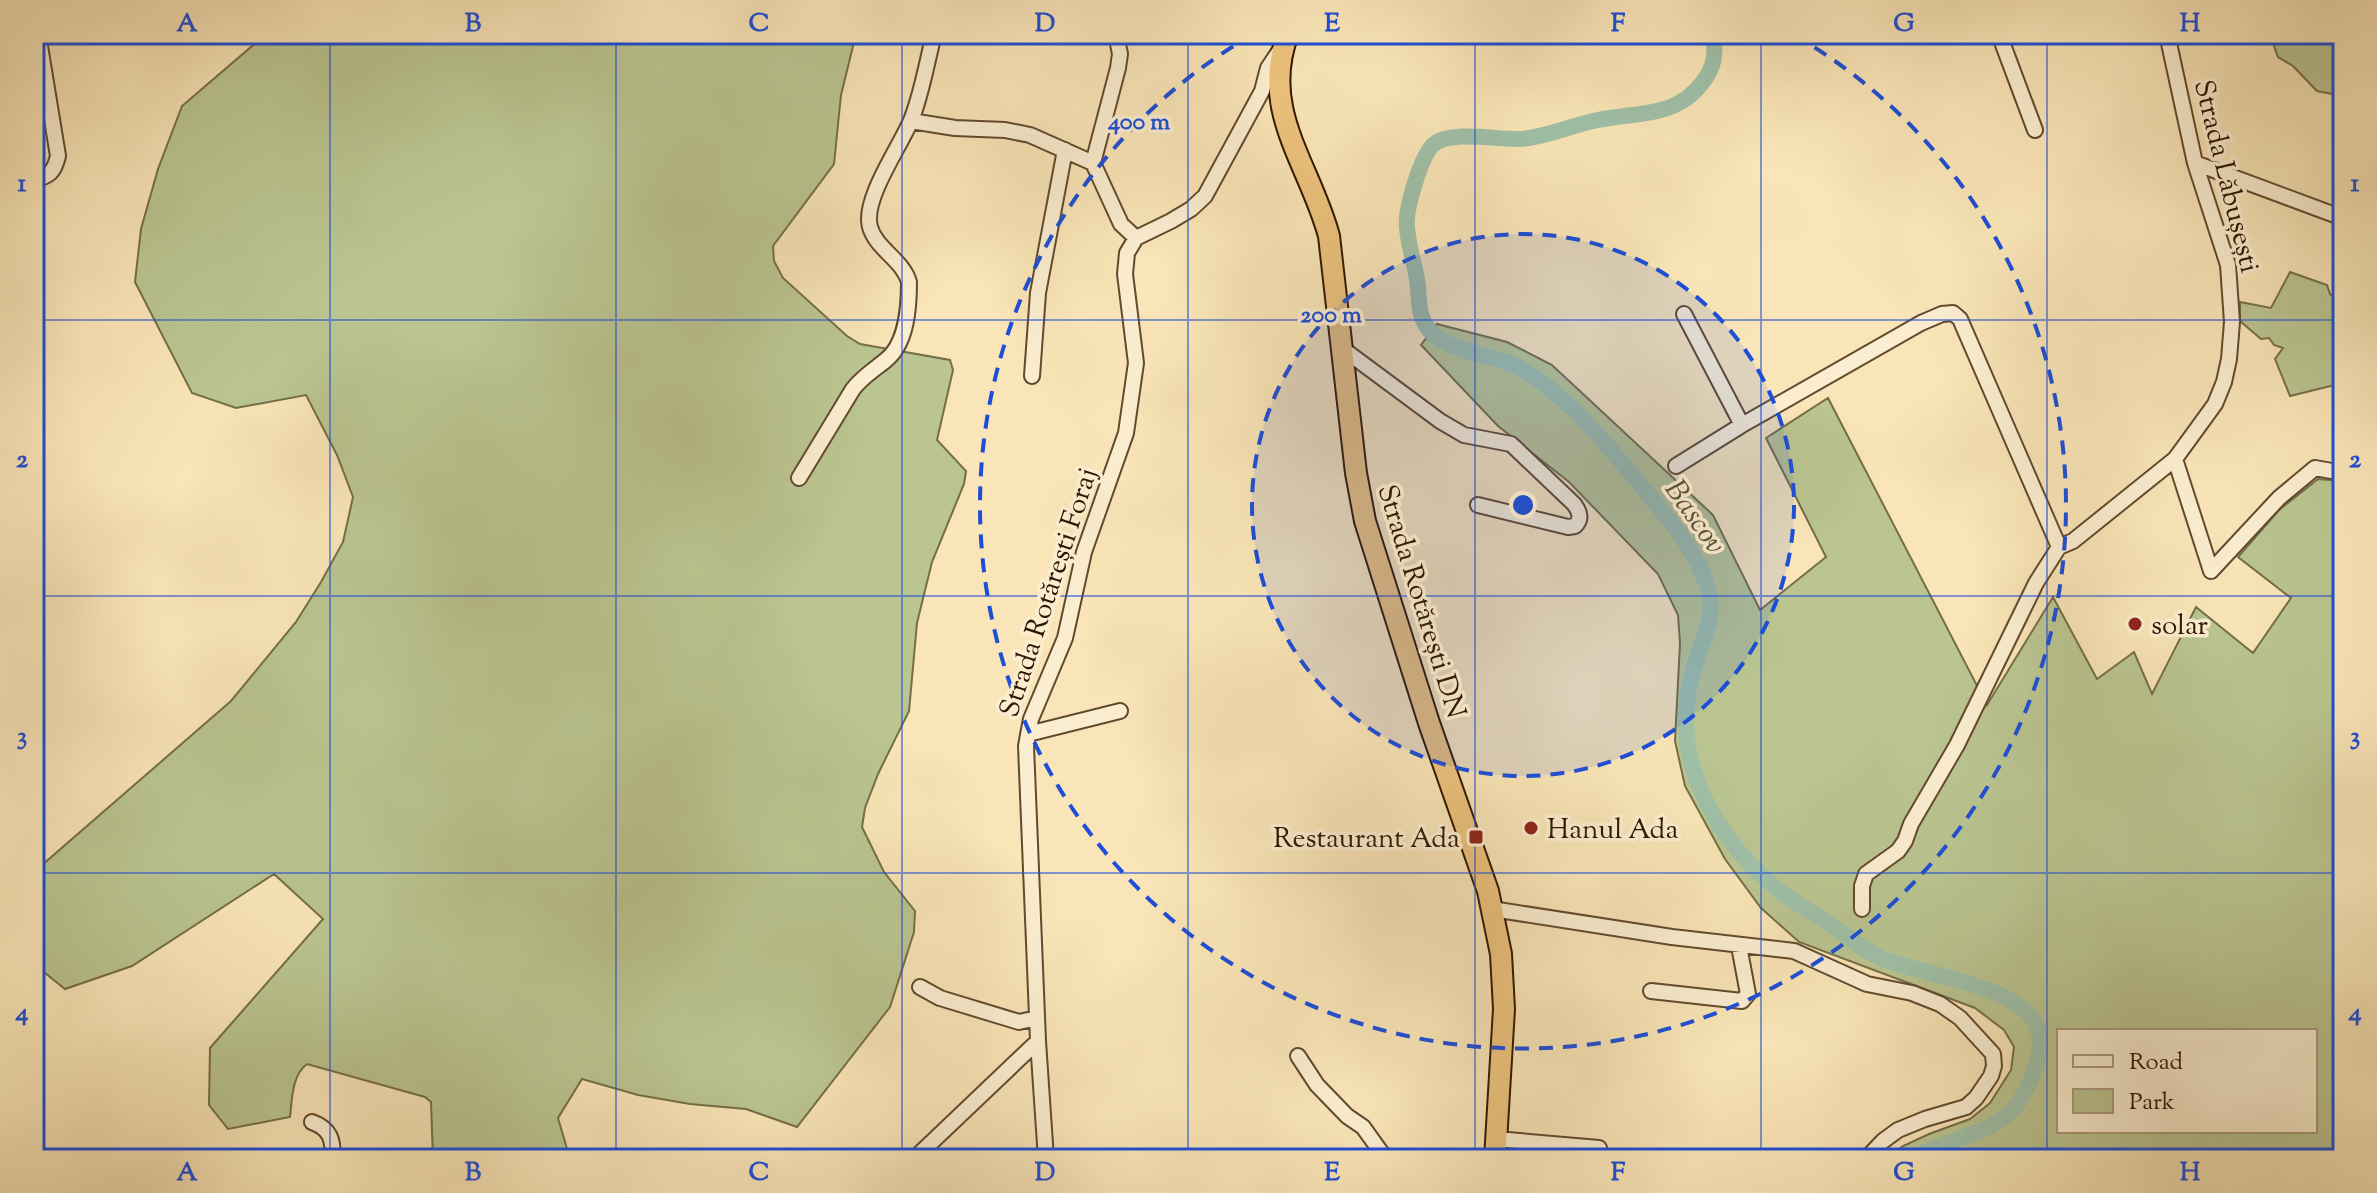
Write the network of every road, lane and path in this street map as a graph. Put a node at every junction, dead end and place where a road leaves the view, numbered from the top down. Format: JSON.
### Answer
{"nodes":[{"id":1,"x":38,"y":34,"type":"edge"},
{"id":2,"x":934,"y":34,"type":"edge"},
{"id":3,"x":1116,"y":34,"type":"edge"},
{"id":4,"x":1999,"y":34,"type":"edge"},
{"id":5,"x":2167,"y":34,"type":"edge"},
{"id":6,"x":1285,"y":40,"type":"edge"},
{"id":7,"x":1262,"y":91,"type":"junction"},
{"id":8,"x":1280,"y":105,"type":"junction"},
{"id":9,"x":911,"y":121,"type":"junction"},
{"id":10,"x":2035,"y":130,"type":"dead end"},
{"id":11,"x":1065,"y":150,"type":"junction"},
{"id":12,"x":1093,"y":163,"type":"junction"},
{"id":13,"x":2195,"y":163,"type":"junction"},
{"id":14,"x":34,"y":180,"type":"edge"},
{"id":15,"x":2343,"y":218,"type":"edge"},
{"id":16,"x":1136,"y":238,"type":"junction"},
{"id":17,"x":1684,"y":314,"type":"dead end"},
{"id":18,"x":1343,"y":349,"type":"junction"},
{"id":19,"x":1032,"y":376,"type":"dead end"},
{"id":20,"x":1742,"y":425,"type":"junction"},
{"id":21,"x":2175,"y":459,"type":"junction"},
{"id":22,"x":1676,"y":466,"type":"dead end"},
{"id":23,"x":2343,"y":473,"type":"edge"},
{"id":24,"x":799,"y":478,"type":"dead end"},
{"id":25,"x":1478,"y":505,"type":"dead end"},
{"id":26,"x":2059,"y":547,"type":"junction"},
{"id":27,"x":1120,"y":711,"type":"dead end"},
{"id":28,"x":1028,"y":734,"type":"junction"},
{"id":29,"x":1492,"y":909,"type":"junction"},
{"id":30,"x":1862,"y":909,"type":"dead end"},
{"id":31,"x":1739,"y":946,"type":"junction"},
{"id":32,"x":920,"y":987,"type":"dead end"},
{"id":33,"x":1651,"y":991,"type":"dead end"},
{"id":34,"x":1037,"y":1018,"type":"junction"},
{"id":35,"x":1038,"y":1041,"type":"junction"},
{"id":36,"x":1298,"y":1056,"type":"dead end"},
{"id":37,"x":312,"y":1122,"type":"dead end"},
{"id":38,"x":1599,"y":1148,"type":"dead end"},
{"id":39,"x":1495,"y":1149,"type":"edge"},
{"id":40,"x":333,"y":1159,"type":"edge"},
{"id":41,"x":914,"y":1159,"type":"edge"},
{"id":42,"x":1046,"y":1159,"type":"edge"},
{"id":43,"x":1386,"y":1159,"type":"edge"},
{"id":44,"x":1866,"y":1159,"type":"edge"}],
"edges":[{"from":1,"to":14,"type":"street"},
{"from":2,"to":9,"type":"street"},
{"from":3,"to":12,"type":"street"},
{"from":4,"to":10,"type":"street"},
{"from":5,"to":13,"type":"street","name":"Strada Lăbușești"},
{"from":6,"to":7,"type":"street"},
{"from":6,"to":8,"type":"highway","name":"Strada Rotărești DN"},
{"from":7,"to":8,"type":"street"},
{"from":7,"to":16,"type":"street"},
{"from":8,"to":18,"type":"highway","name":"Strada Rotărești DN"},
{"from":9,"to":11,"type":"street"},
{"from":9,"to":24,"type":"street"},
{"from":11,"to":12,"type":"street"},
{"from":11,"to":19,"type":"street"},
{"from":12,"to":16,"type":"street"},
{"from":13,"to":15,"type":"street"},
{"from":13,"to":21,"type":"street","name":"Strada Lăbușești"},
{"from":16,"to":28,"type":"street","name":"Strada Rotărești Foraj"},
{"from":17,"to":20,"type":"street"},
{"from":18,"to":25,"type":"street"},
{"from":18,"to":29,"type":"highway","name":"Strada Rotărești DN"},
{"from":20,"to":22,"type":"street"},
{"from":20,"to":26,"type":"street"},
{"from":21,"to":23,"type":"street"},
{"from":21,"to":26,"type":"street","name":"Strada Lăbușești"},
{"from":26,"to":30,"type":"street"},
{"from":27,"to":28,"type":"street"},
{"from":28,"to":34,"type":"street","name":"Strada Rotărești Foraj"},
{"from":29,"to":31,"type":"street"},
{"from":29,"to":39,"type":"highway","name":"Strada Rotărești DN"},
{"from":31,"to":33,"type":"street"},
{"from":31,"to":44,"type":"street"},
{"from":32,"to":34,"type":"street"},
{"from":34,"to":35,"type":"street","name":"Strada Rotărești Foraj"},
{"from":35,"to":41,"type":"street"},
{"from":35,"to":42,"type":"street","name":"Strada Rotărești Foraj"},
{"from":36,"to":43,"type":"street"},
{"from":37,"to":40,"type":"street"},
{"from":38,"to":39,"type":"street"}]}
